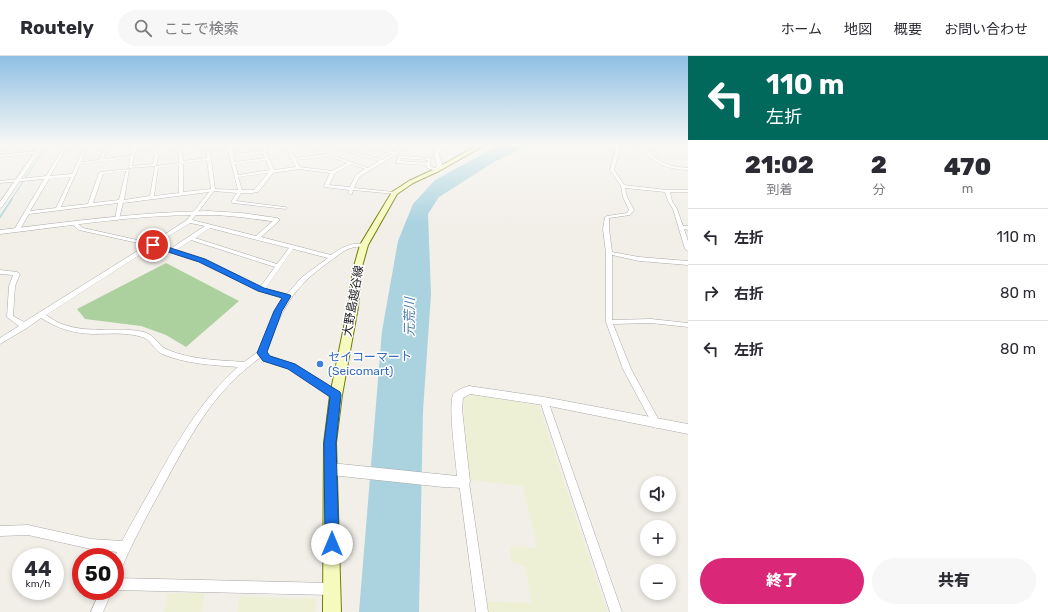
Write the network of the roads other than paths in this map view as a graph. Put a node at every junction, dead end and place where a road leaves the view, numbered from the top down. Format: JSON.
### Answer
{"nodes":[{"id":1,"x":24,"y":171,"type":"edge"},
{"id":2,"x":51,"y":171,"type":"edge"},
{"id":3,"x":76,"y":171,"type":"edge"},
{"id":4,"x":119,"y":171,"type":"edge"},
{"id":5,"x":128,"y":171,"type":"edge"},
{"id":6,"x":155,"y":171,"type":"edge"},
{"id":7,"x":182,"y":171,"type":"edge"},
{"id":8,"x":211,"y":171,"type":"edge"},
{"id":9,"x":235,"y":171,"type":"edge"},
{"id":10,"x":272,"y":171,"type":"joint"},
{"id":11,"x":324,"y":171,"type":"edge"},
{"id":12,"x":365,"y":171,"type":"edge"},
{"id":13,"x":427,"y":171,"type":"edge"},
{"id":14,"x":613,"y":171,"type":"edge"},
{"id":15,"x":333,"y":172,"type":"joint"},
{"id":16,"x":74,"y":175,"type":"junction"},
{"id":17,"x":236,"y":176,"type":"junction"},
{"id":18,"x":48,"y":177,"type":"junction"},
{"id":19,"x":18,"y":180,"type":"junction"},
{"id":20,"x":0,"y":182,"type":"edge"},
{"id":21,"x":623,"y":186,"type":"junction"},
{"id":22,"x":213,"y":190,"type":"junction"},
{"id":23,"x":240,"y":191,"type":"junction"},
{"id":24,"x":351,"y":191,"type":"junction"},
{"id":25,"x":667,"y":191,"type":"junction"},
{"id":26,"x":688,"y":191,"type":"edge"},
{"id":27,"x":394,"y":193,"type":"junction"},
{"id":28,"x":181,"y":194,"type":"junction"},
{"id":29,"x":152,"y":197,"type":"junction"},
{"id":30,"x":122,"y":201,"type":"junction"},
{"id":31,"x":90,"y":205,"type":"junction"},
{"id":32,"x":0,"y":206,"type":"edge"},
{"id":33,"x":284,"y":208,"type":"dead end"},
{"id":34,"x":58,"y":209,"type":"junction"},
{"id":35,"x":196,"y":212,"type":"junction"},
{"id":36,"x":27,"y":213,"type":"junction"},
{"id":37,"x":117,"y":219,"type":"junction"},
{"id":38,"x":276,"y":220,"type":"joint"},
{"id":39,"x":189,"y":221,"type":"junction"},
{"id":40,"x":75,"y":224,"type":"junction"},
{"id":41,"x":209,"y":226,"type":"junction"},
{"id":42,"x":680,"y":227,"type":"junction"},
{"id":43,"x":688,"y":228,"type":"edge"},
{"id":44,"x":17,"y":230,"type":"junction"},
{"id":45,"x":0,"y":232,"type":"edge"},
{"id":46,"x":190,"y":238,"type":"junction"},
{"id":47,"x":257,"y":238,"type":"junction"},
{"id":48,"x":153,"y":245,"type":"junction"},
{"id":49,"x":364,"y":245,"type":"junction"},
{"id":50,"x":292,"y":247,"type":"junction"},
{"id":51,"x":688,"y":249,"type":"edge"},
{"id":52,"x":171,"y":251,"type":"junction"},
{"id":53,"x":609,"y":253,"type":"junction"},
{"id":54,"x":332,"y":257,"type":"junction"},
{"id":55,"x":688,"y":263,"type":"edge"},
{"id":56,"x":279,"y":266,"type":"junction"},
{"id":57,"x":0,"y":272,"type":"edge"},
{"id":58,"x":261,"y":290,"type":"junction"},
{"id":59,"x":287,"y":296,"type":"junction"},
{"id":60,"x":41,"y":315,"type":"junction"},
{"id":61,"x":609,"y":322,"type":"junction"},
{"id":62,"x":688,"y":325,"type":"edge"},
{"id":63,"x":25,"y":326,"type":"junction"},
{"id":64,"x":0,"y":341,"type":"edge"},
{"id":65,"x":262,"y":353,"type":"junction"},
{"id":66,"x":244,"y":365,"type":"junction"},
{"id":67,"x":336,"y":395,"type":"junction"},
{"id":68,"x":544,"y":401,"type":"junction"},
{"id":69,"x":657,"y":424,"type":"junction"},
{"id":70,"x":688,"y":429,"type":"edge"},
{"id":71,"x":331,"y":468,"type":"junction"},
{"id":72,"x":464,"y":482,"type":"junction"},
{"id":73,"x":0,"y":531,"type":"edge"},
{"id":74,"x":125,"y":547,"type":"joint"},
{"id":75,"x":124,"y":584,"type":"edge"},
{"id":76,"x":332,"y":589,"type":"junction"},
{"id":77,"x":102,"y":600,"type":"edge"},
{"id":78,"x":97,"y":612,"type":"edge"},
{"id":79,"x":332,"y":612,"type":"edge"},
{"id":80,"x":482,"y":612,"type":"edge"},
{"id":81,"x":616,"y":612,"type":"edge"}],
"edges":[{"from":1,"to":19,"type":"street"},
{"from":2,"to":18,"type":"street"},
{"from":3,"to":16,"type":"street"},
{"from":4,"to":31,"type":"street"},
{"from":5,"to":30,"type":"street"},
{"from":6,"to":29,"type":"street"},
{"from":7,"to":28,"type":"street"},
{"from":8,"to":22,"type":"street"},
{"from":9,"to":17,"type":"street"},
{"from":10,"to":17,"type":"street"},
{"from":10,"to":23,"type":"street"},
{"from":11,"to":15,"type":"street"},
{"from":12,"to":24,"type":"street"},
{"from":13,"to":27,"type":"main road","name":"大野島越谷線"},
{"from":14,"to":21,"type":"street"},
{"from":15,"to":24,"type":"street"},
{"from":16,"to":18,"type":"street"},
{"from":16,"to":34,"type":"street"},
{"from":17,"to":23,"type":"street"},
{"from":18,"to":19,"type":"street"},
{"from":18,"to":36,"type":"street"},
{"from":19,"to":20,"type":"street"},
{"from":19,"to":32,"type":"street"},
{"from":21,"to":25,"type":"street"},
{"from":21,"to":53,"type":"street"},
{"from":22,"to":23,"type":"street"},
{"from":22,"to":28,"type":"street"},
{"from":22,"to":35,"type":"street"},
{"from":23,"to":33,"type":"street"},
{"from":24,"to":27,"type":"street"},
{"from":25,"to":26,"type":"street"},
{"from":25,"to":42,"type":"street"},
{"from":27,"to":49,"type":"main road","name":"大野島越谷線"},
{"from":28,"to":29,"type":"street"},
{"from":29,"to":30,"type":"street"},
{"from":30,"to":31,"type":"street"},
{"from":30,"to":37,"type":"street"},
{"from":31,"to":34,"type":"street"},
{"from":34,"to":36,"type":"street"},
{"from":35,"to":37,"type":"street"},
{"from":35,"to":38,"type":"street"},
{"from":35,"to":39,"type":"street"},
{"from":36,"to":44,"type":"street"},
{"from":37,"to":40,"type":"street"},
{"from":38,"to":47,"type":"street"},
{"from":39,"to":41,"type":"street"},
{"from":39,"to":48,"type":"street"},
{"from":40,"to":44,"type":"street"},
{"from":40,"to":48,"type":"street"},
{"from":41,"to":46,"type":"street"},
{"from":41,"to":47,"type":"street"},
{"from":42,"to":43,"type":"street"},
{"from":42,"to":51,"type":"street"},
{"from":44,"to":45,"type":"street"},
{"from":46,"to":52,"type":"street"},
{"from":46,"to":56,"type":"street"},
{"from":47,"to":50,"type":"street"},
{"from":48,"to":52,"type":"street"},
{"from":48,"to":60,"type":"street"},
{"from":49,"to":54,"type":"street"},
{"from":49,"to":67,"type":"main road","name":"大野島越谷線"},
{"from":50,"to":54,"type":"street"},
{"from":50,"to":56,"type":"street"},
{"from":52,"to":58,"type":"street"},
{"from":53,"to":55,"type":"street"},
{"from":53,"to":61,"type":"street"},
{"from":54,"to":59,"type":"street"},
{"from":56,"to":58,"type":"street"},
{"from":57,"to":63,"type":"street"},
{"from":58,"to":59,"type":"street"},
{"from":59,"to":65,"type":"street"},
{"from":60,"to":63,"type":"street"},
{"from":60,"to":66,"type":"street"},
{"from":61,"to":62,"type":"street"},
{"from":61,"to":69,"type":"street"},
{"from":63,"to":64,"type":"street"},
{"from":65,"to":66,"type":"street"},
{"from":65,"to":67,"type":"street"},
{"from":66,"to":74,"type":"street"},
{"from":67,"to":71,"type":"main road","name":"大野島越谷線"},
{"from":68,"to":69,"type":"street"},
{"from":68,"to":72,"type":"street"},
{"from":68,"to":81,"type":"street"},
{"from":69,"to":70,"type":"street"},
{"from":71,"to":72,"type":"street"},
{"from":71,"to":76,"type":"main road","name":"大野島越谷線"},
{"from":72,"to":80,"type":"street"},
{"from":73,"to":74,"type":"street"},
{"from":75,"to":76,"type":"street"},
{"from":76,"to":79,"type":"main road","name":"大野島越谷線"},
{"from":77,"to":78,"type":"street"}]}
